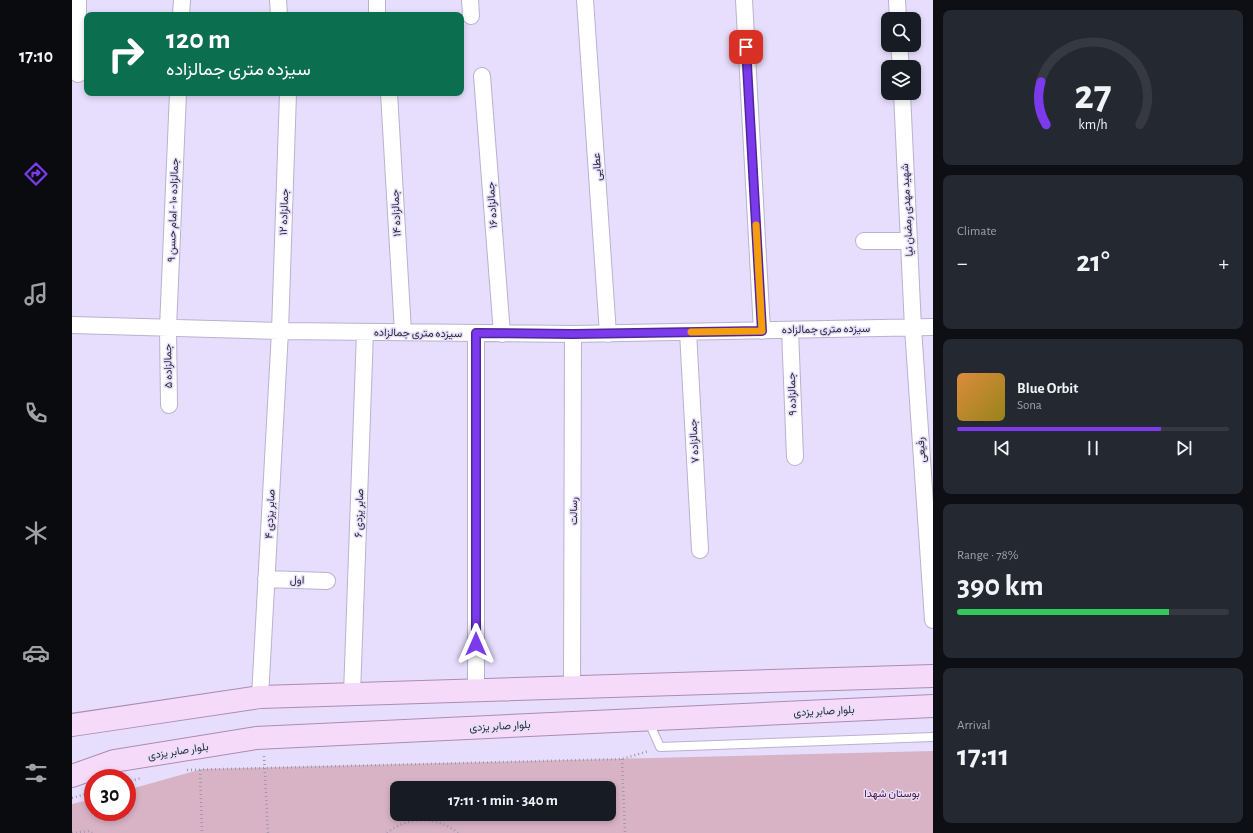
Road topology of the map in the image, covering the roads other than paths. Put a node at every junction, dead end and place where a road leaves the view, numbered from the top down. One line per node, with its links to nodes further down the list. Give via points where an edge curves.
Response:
1 (78, 0): 14 (street)
2 (182, 0): 9 (street)
3 (278, 0): 10 (street)
4 (377, 0): 11 (street)
5 (470, 0): 13 (street)
6 (585, 0): 35 (street, عطایی)
7 (744, 0): 28 (street)
8 (897, 0): 12 (street)
9 (181, 12)
10 (279, 12)
11 (377, 12)
12 (898, 12)
13 (471, 16)
14 (78, 74)
15 (482, 76): 33 (street, جمالزاده ۱۶)
16 (178, 96): 24 (street, جمالزاده ۱۰ - امام حسن ۹)
17 (288, 96): 27 (street, جمالزاده ۱۲)
18 (389, 96): 30 (street, جمالزاده ۱۴)
19 (902, 100): 21 (street, شهید مهدی رمضان نیا)
20 (864, 241): 21 (street)
21 (909, 241): 25 (street, شهید مهدی رمضان نیا)
22 (72, 325): 24 (street, سیزده متری جمالزاده)
23 (933, 327): 25 (street, سیزده متری جمالزاده)
24 (168, 328): 27 (street, سیزده متری جمالزاده); 36 (street, جمالزاده ۵)
25 (912, 328): 26 (street, سیزده متری جمالزاده); 41 (street, رفیعی)
26 (790, 330): 28 (street, سیزده متری جمالزاده); 37 (street, جمالزاده ۹)
27 (280, 331): 29 (street, سیزده متری جمالزاده); 39 (street, صابر یزدی ۴)
28 (762, 331): 31 (street, سیزده متری جمالزاده)
29 (365, 332): 30 (street, سیزده متری جمالزاده); 45 (street, صابر یزدی ۶)
30 (403, 332): 32 (street, سیزده متری جمالزاده)
31 (688, 332): 35 (street, سیزده متری جمالزاده); 38 (street, جمالزاده ۷)
32 (476, 333): 33 (street, سیزده متری جمالزاده); 44 (street)
33 (502, 334): 34 (street, سیزده متری جمالزاده)
34 (573, 334): 35 (street, سیزده متری جمالزاده); 43 (street, رسالت)
35 (608, 334)
36 (169, 405)
37 (795, 457)
38 (700, 550)
39 (266, 580): 40 (street, اول); 46 (street, صابر یزدی ۴)
40 (327, 581)
41 (933, 620)
42 (933, 676): 43 (main road)
43 (572, 687): 44 (main road)
44 (476, 690): 45 (main road)
45 (352, 694): 46 (main road)
46 (260, 697): 49 (main road)
47 (933, 706): 48 (main road, بلوار صابر یزدی)
48 (648, 720): 50 (lane, via 660,747); 51 (main road, بلوار صابر یزدی, via 263,737 114,761)
49 (72, 725)
50 (933, 737)
51 (72, 776)

